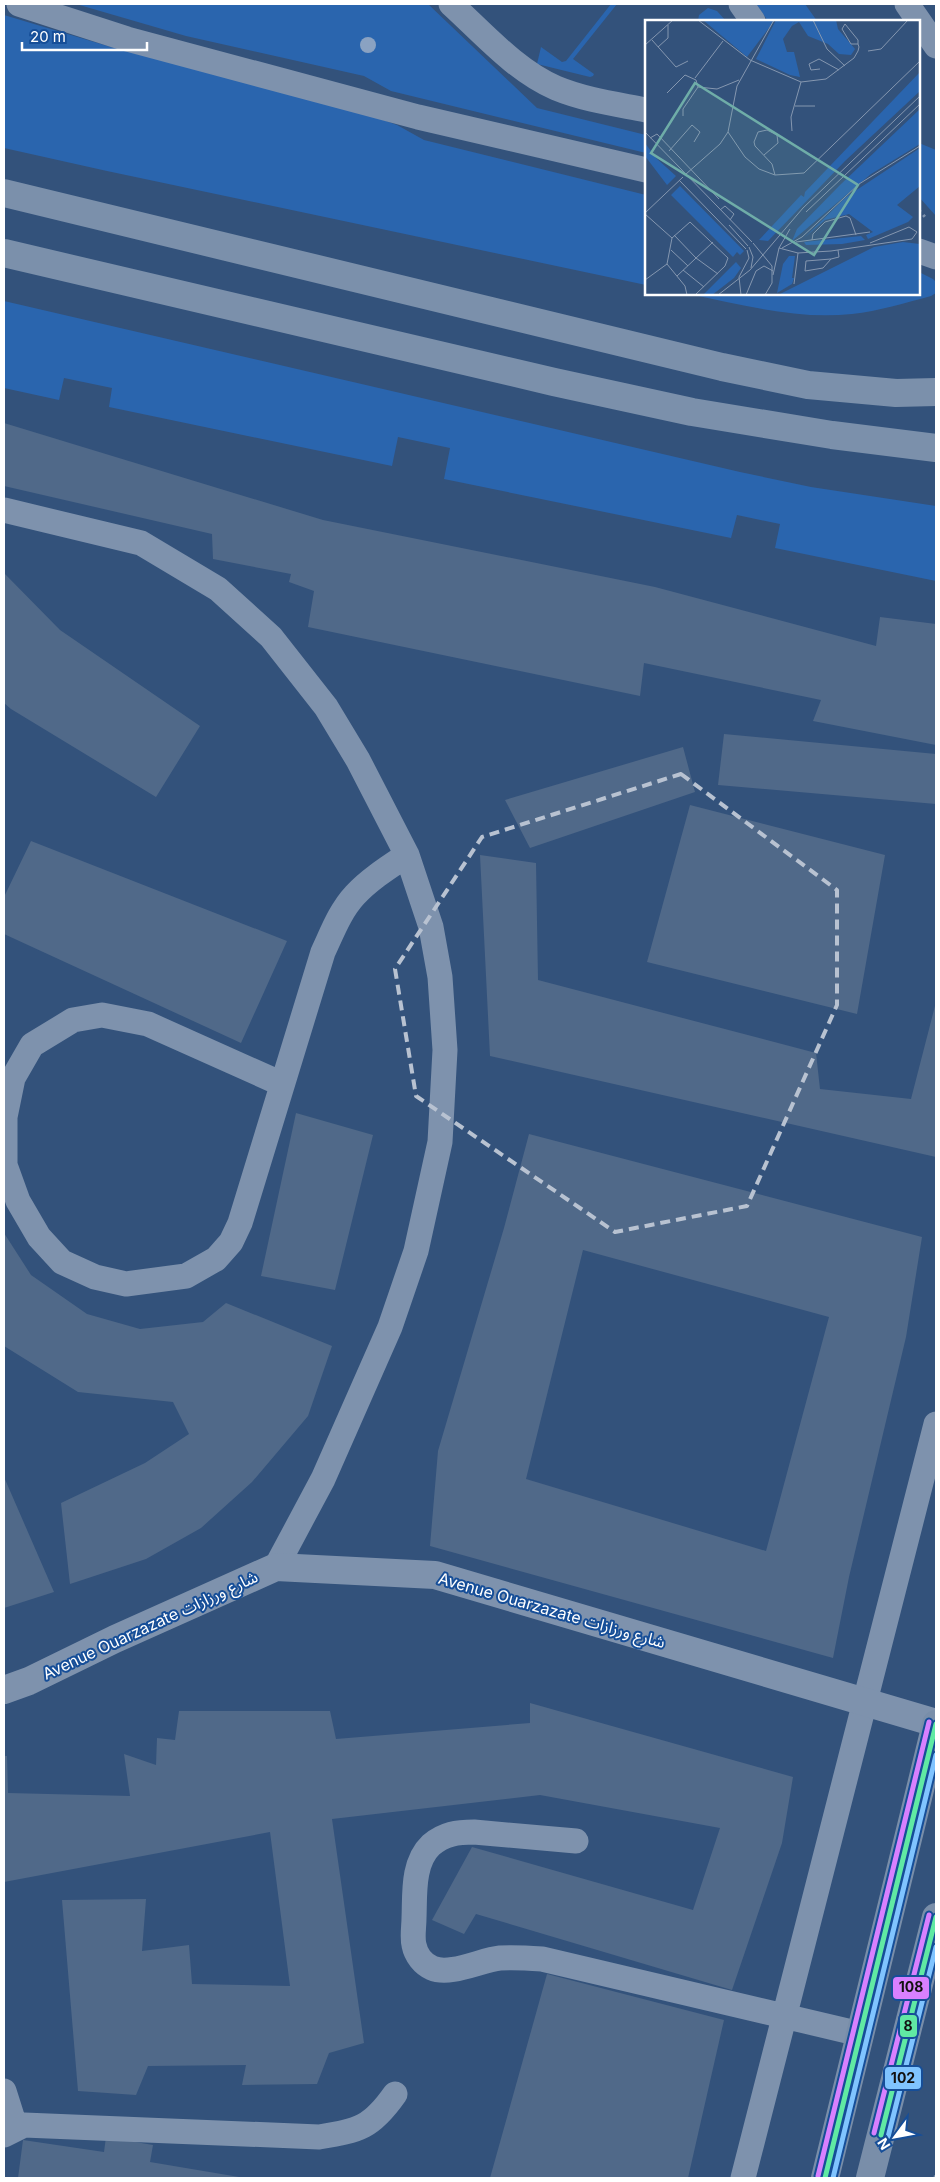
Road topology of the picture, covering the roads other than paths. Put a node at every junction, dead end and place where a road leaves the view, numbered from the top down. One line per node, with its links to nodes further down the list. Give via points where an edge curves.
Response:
1 (19, 4): 10 (lane, via 127,39 418,117)
2 (451, 4): 9 (lane, via 528,73 579,96)
3 (741, 4): 5 (lane)
4 (907, 4): 6 (lane)
5 (753, 20)
6 (918, 20)
7 (920, 23): 8 (lane)
8 (936, 46)
9 (645, 110)
10 (645, 170)
11 (4, 193): 13 (main road, via 722,367 808,385)
12 (4, 254): 14 (main road, via 692,412)
13 (936, 392)
14 (936, 448)
15 (4, 510): 16 (lane, via 141,543 218,590 271,638 326,707)
16 (408, 855): 17 (lane, via 371,880 340,916 323,952); 19 (lane, via 431,927 440,977 445,1050 440,1142 416,1251 390,1327 323,1479)
17 (282, 1084): 17 (lane, via 231,1242 216,1259 186,1276 126,1284 95,1276 62,1262 39,1237 18,1201 5,1165 5,1116 13,1078 32,1045 73,1020 102,1015 148,1024)
18 (936, 1424): 21 (lane)
19 (276, 1567): 20 (street, Avenue Ouarzazate شارع ورزازات); 21 (street, Avenue Ouarzazate شارع ورزازات, via 435,1575)
20 (4, 1690)
21 (865, 1703): 22 (street, Avenue Ouarzazate شارع ورزازات); 25 (lane)
22 (936, 1723): 26 (main road)
23 (576, 1841): 25 (lane, via 474,1832 457,1832 442,1837 421,1860 416,1881 414,1944 417,1955 433,1969 444,1970 498,1958 542,1959)
24 (936, 1916): 32 (main road)
25 (786, 2018): 26 (lane); 30 (lane)
26 (860, 2034): 31 (main road)
27 (4, 2091): 29 (lane)
28 (395, 2094): 29 (lane, via 380,2114 366,2125 320,2138 24,2125)
29 (10, 2132)
30 (743, 2178)
31 (825, 2178)
32 (870, 2178)

